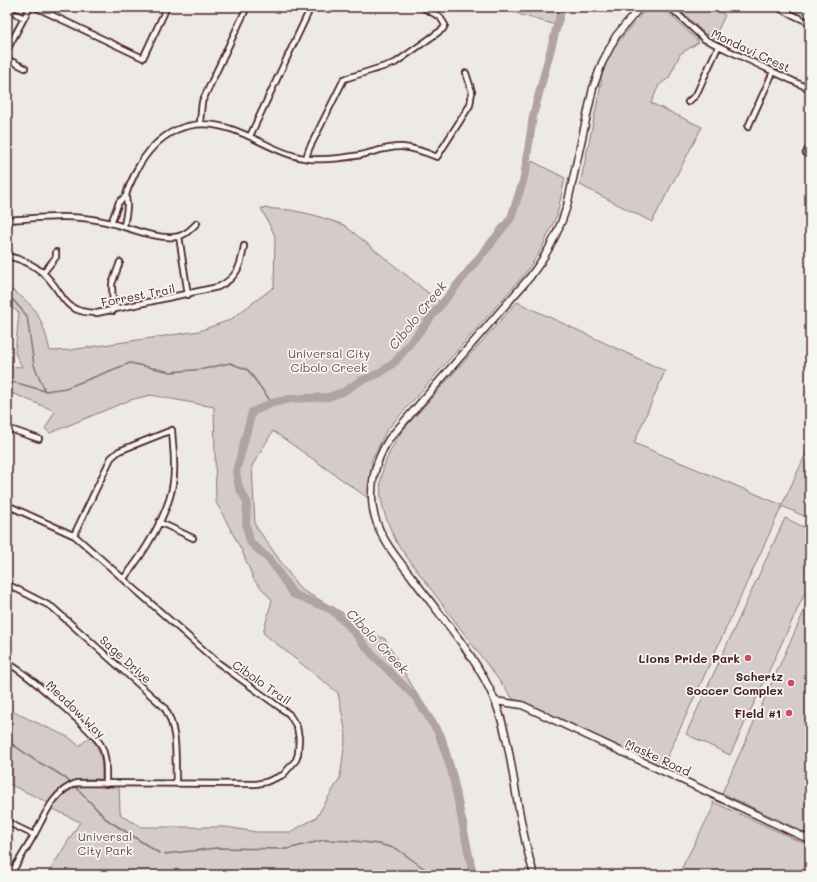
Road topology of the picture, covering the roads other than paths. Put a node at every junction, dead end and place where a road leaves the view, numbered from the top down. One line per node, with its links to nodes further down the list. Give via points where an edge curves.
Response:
1 (30, 7): 11 (street)
2 (35, 7): 3 (street, via 143,58)
3 (167, 7)
4 (247, 7): 21 (street, via 202,102)
5 (311, 7): 23 (street)
6 (422, 7): 26 (street, via 440,17 447,25 395,63 344,79)
7 (640, 7): 50 (main road, via 616,36 602,63 593,88 567,206 549,251 485,330 395,431 379,457 375,472 372,488 373,507 382,535 474,661)
8 (670, 7): 13 (street, Mondavi Crest, via 704,39)
9 (776, 7): 12 (street)
10 (16, 14): 11 (street)
11 (24, 18): 14 (street)
12 (810, 23)
13 (718, 46): 17 (street, Mondavi Crest); 20 (street, via 696,95)
14 (7, 50)
15 (7, 59): 16 (street)
16 (25, 68)
17 (774, 72): 19 (street, Mondavi Crest); 22 (street)
18 (466, 73): 26 (street, via 472,92 470,105 437,157 419,149 401,147 335,159)
19 (810, 89)
20 (688, 102)
21 (200, 122): 23 (street); 27 (street, via 174,131 154,146 143,159)
22 (748, 127)
23 (250, 136): 26 (street, via 294,157)
24 (810, 145): 25 (street)
25 (806, 153)
26 (306, 158)
27 (126, 196): 29 (street, via 119,202); 31 (street)
28 (7, 220): 29 (street, via 65,216)
29 (110, 223): 31 (street)
30 (197, 223): 32 (street)
31 (124, 226): 32 (street, via 162,236)
32 (179, 236): 38 (street)
33 (244, 246): 38 (street, Forrest Trail, via 234,277 218,287)
34 (56, 252): 37 (street, via 56,257)
35 (7, 256): 37 (street, Forrest Trail, via 22,259)
36 (120, 262): 39 (street, via 112,284)
37 (43, 273): 39 (street, Forrest Trail, via 72,308 89,313)
38 (188, 295): 39 (street, Forrest Trail)
39 (113, 311)
40 (7, 428): 41 (street)
41 (39, 439)
42 (9, 506): 43 (street); 45 (street, Cibolo Trail)
43 (7, 516)
44 (159, 522): 45 (street, via 173,484 172,430 119,451 111,458); 46 (street); 47 (street, via 141,556)
45 (74, 535): 47 (street, Cibolo Trail)
46 (193, 538)
47 (124, 578): 52 (street, Cibolo Trail, via 217,662 286,710 297,727 299,748 296,760 291,768 276,778 256,784)
48 (7, 584): 52 (street, Sage Drive, via 52,607 164,707 175,733)
49 (7, 663): 51 (street, Meadow Way, via 23,673 95,737 105,755)
50 (495, 701): 55 (main road, Maske Road, via 522,705); 57 (main road, via 508,745 520,817)
51 (106, 784): 52 (street, Cibolo Trail); 54 (street, Cibolo Trail, via 76,783 65,789 50,805)
52 (176, 784)
53 (7, 822): 54 (street)
54 (34, 835): 56 (street, Cibolo Trail)
55 (810, 840)
56 (10, 875)
57 (534, 875)

